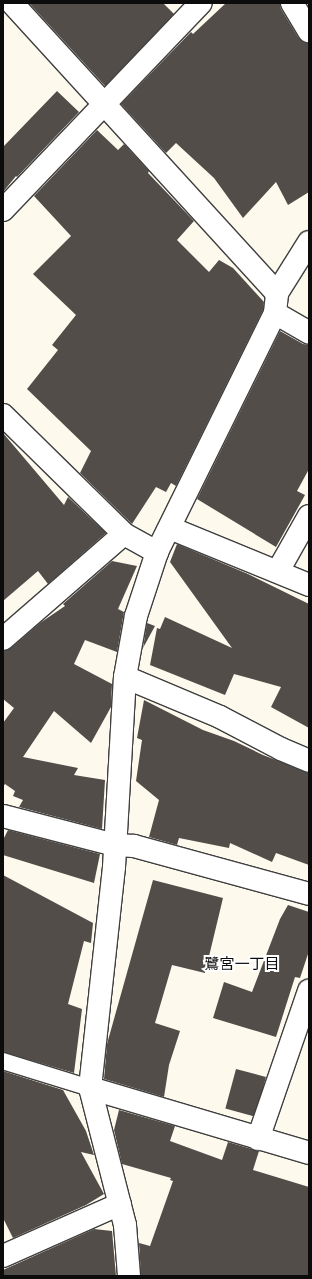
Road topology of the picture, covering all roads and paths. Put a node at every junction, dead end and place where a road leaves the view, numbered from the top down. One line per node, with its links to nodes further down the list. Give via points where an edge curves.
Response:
1 (12, 3): 5 (street)
2 (201, 3): 5 (street)
3 (292, 3): 4 (street)
4 (309, 31)
5 (104, 104): 6 (street); 8 (street)
6 (3, 210)
7 (309, 242): 8 (street)
8 (276, 303): 9 (street); 12 (street)
9 (309, 333)
10 (3, 415): 13 (street)
11 (309, 516): 15 (street)
12 (170, 528): 14 (street); 15 (street)
13 (124, 534): 14 (street); 17 (street)
14 (157, 552): 18 (street, via 136,616)
15 (278, 570): 16 (street)
16 (309, 585)
17 (3, 639)
18 (124, 677): 19 (street, via 220,717); 21 (street)
19 (309, 761)
20 (3, 816): 21 (street)
21 (115, 845): 22 (street, via 134,846); 25 (street)
22 (309, 894)
23 (309, 991): 26 (street)
24 (3, 1061): 25 (lane)
25 (90, 1088): 26 (street); 28 (street)
26 (258, 1139): 27 (street)
27 (309, 1153)
28 (120, 1204): 29 (street); 30 (street, via 125,1226)
29 (3, 1256)
30 (129, 1276)

